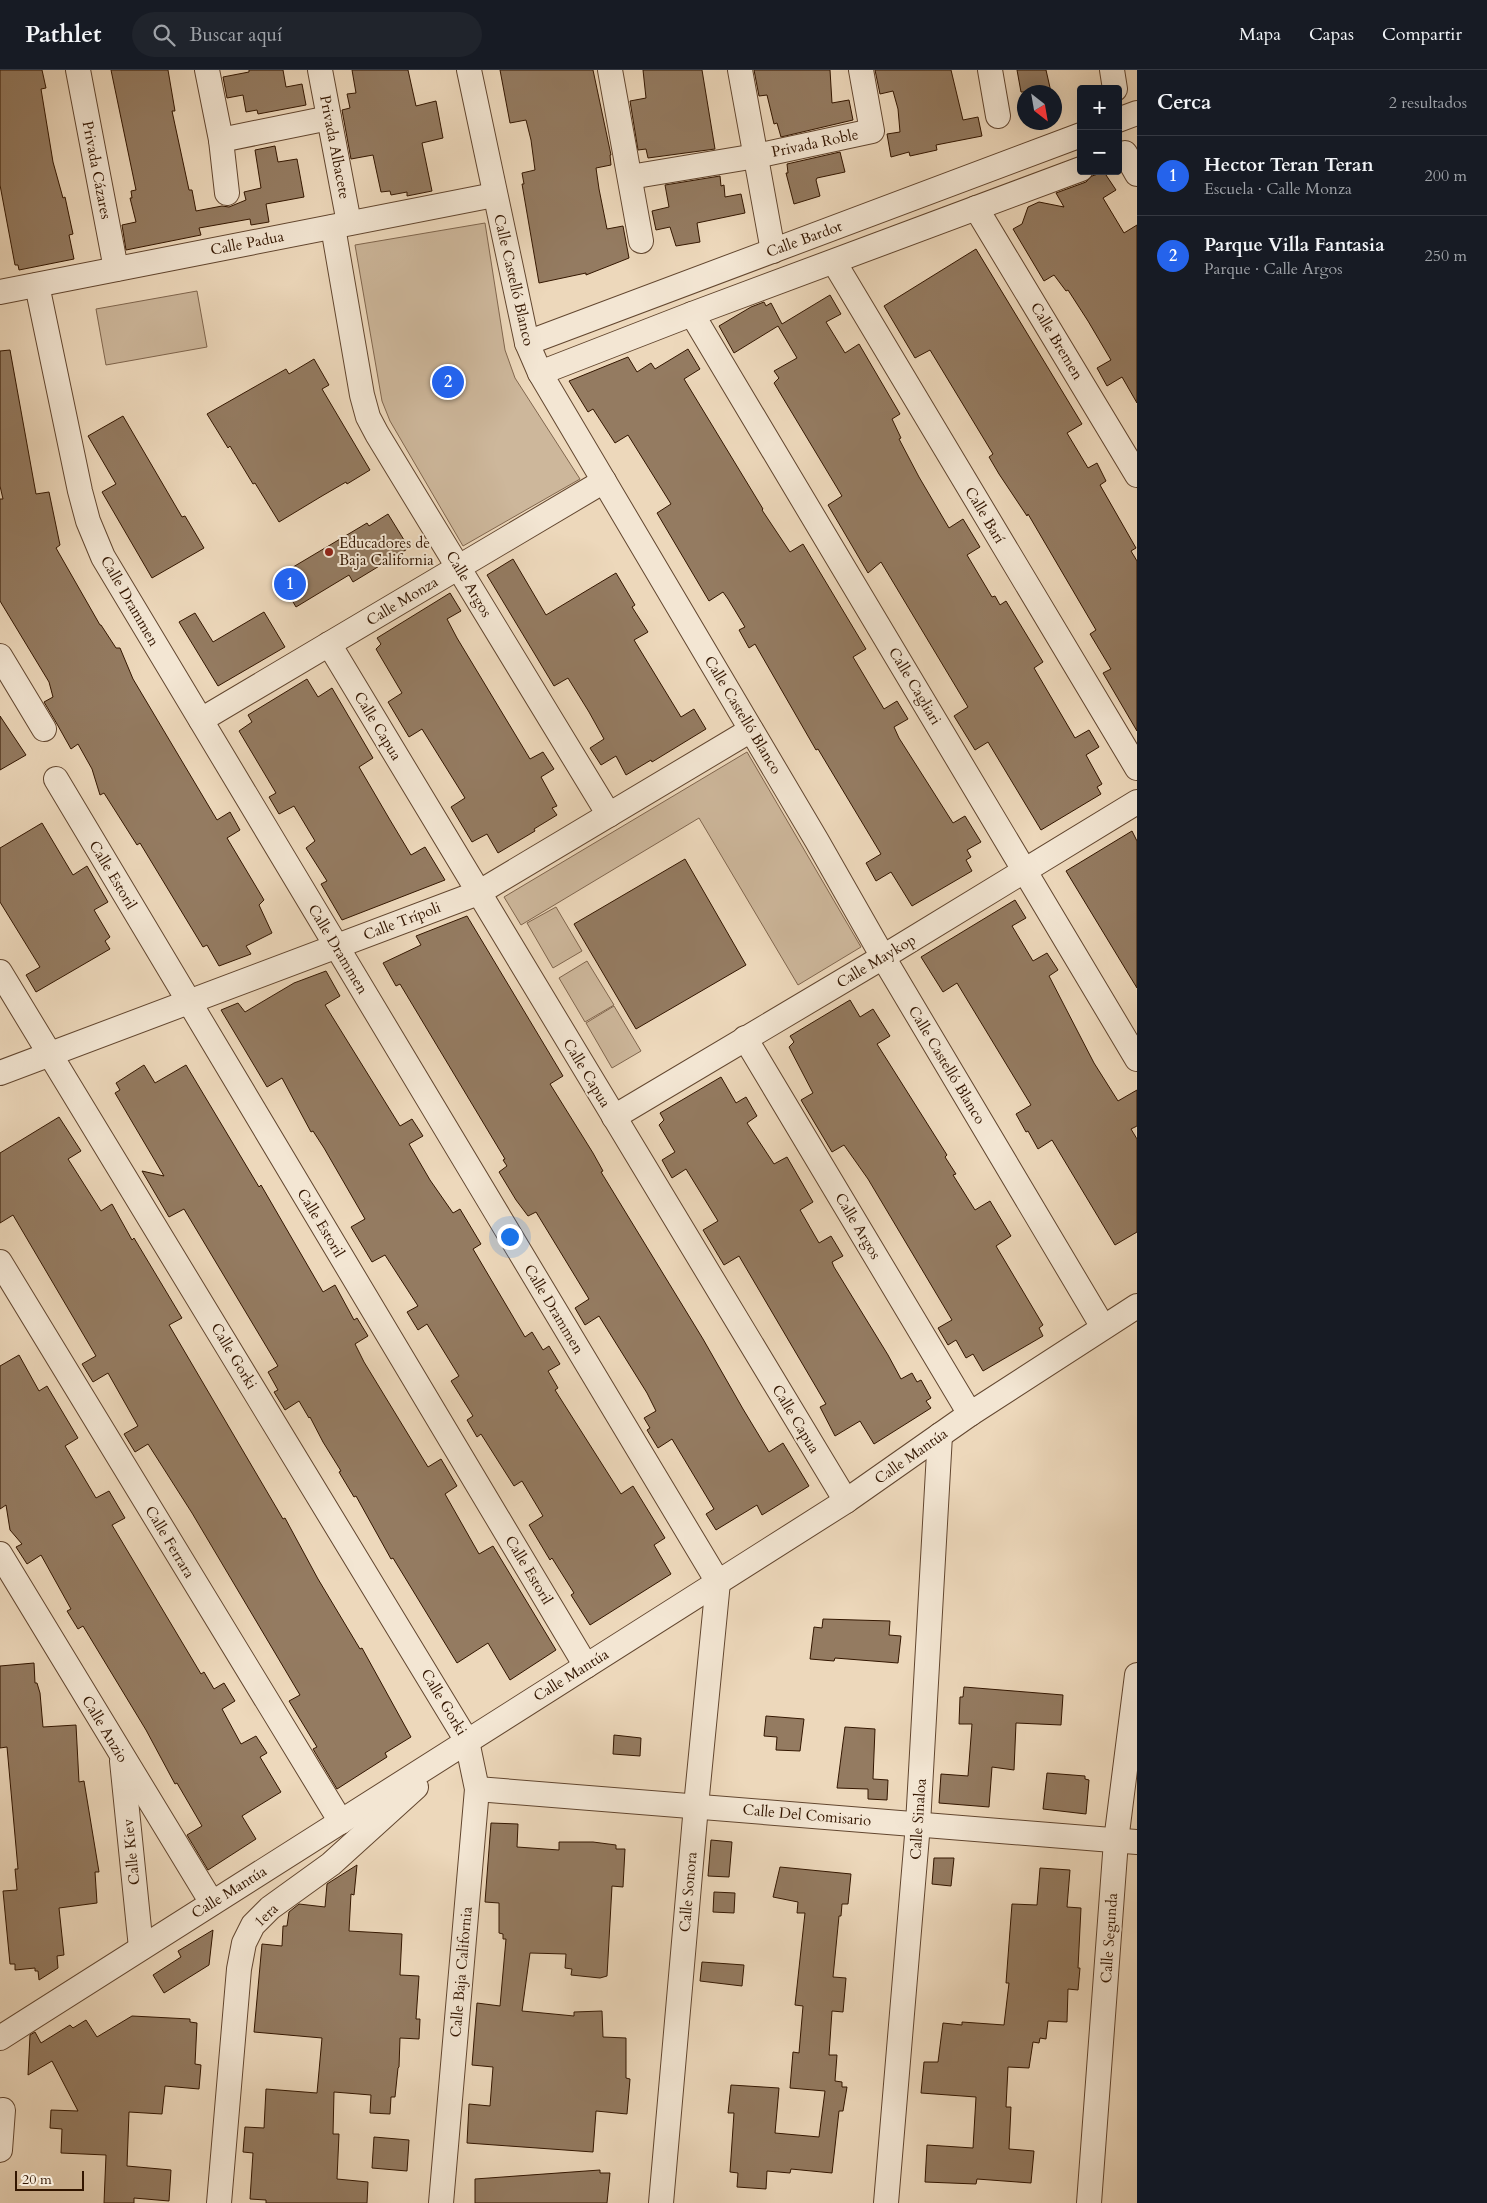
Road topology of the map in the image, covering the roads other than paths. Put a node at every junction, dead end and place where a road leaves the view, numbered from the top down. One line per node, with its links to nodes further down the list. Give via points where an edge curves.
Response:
1 (78, 70): 29 (street, Privada Cázares)
2 (207, 70): 14 (street)
3 (320, 70): 12 (street, Privada Albacete)
4 (469, 70): 21 (street, Calle Castelló Blanco)
5 (610, 70): 19 (street)
6 (740, 70): 16 (street, Privada Roble)
7 (861, 70): 16 (street, Privada Roble, via 872,131)
8 (990, 70): 11 (street)
9 (1112, 70): 10 (street)
10 (1114, 85)
11 (998, 116)
12 (329, 118): 14 (street); 24 (street, Privada Albacete)
13 (1077, 137): 22 (street, Calle Bardot)
14 (221, 140): 20 (street)
15 (1127, 153): 18 (street)
16 (756, 156): 19 (street, Privada Roble); 27 (street, Privada Roble)
17 (1077, 171): 23 (street)
18 (1137, 174)
19 (630, 177): 26 (street)
20 (227, 193)
21 (494, 195): 24 (street, Calle Padua); 33 (street, Calle Castelló Blanco)
22 (895, 206): 25 (street); 27 (street, Calle Bardot)
23 (976, 208): 25 (street); 35 (street, Calle Bremen)
24 (341, 225): 29 (street, Calle Padua); 37 (street, Calle Argos, via 362,395 368,417)
25 (903, 236): 28 (street)
26 (641, 241)
27 (773, 251): 33 (street, Calle Bardot)
28 (834, 262): 32 (street); 43 (street, Calle Barí)
29 (116, 269): 30 (street, Calle Padua)
30 (37, 284): 31 (street, Calle Padua); 40 (street, Calle Drammen, via 88,521 103,557)
31 (0, 292)
32 (692, 314): 34 (street); 47 (street, Calle Cagliari)
33 (527, 344): 34 (street, Calle Castelló Blanco)
34 (540, 373): 36 (street, Calle Castelló Blanco)
35 (1137, 475)
36 (604, 481): 37 (street, Calle Monza); 42 (street, Calle Castelló Blanco)
37 (459, 567): 38 (street, Calle Monza); 46 (street, Calle Argos)
38 (329, 644): 40 (street, Calle Monza); 48 (street, Calle Capua)
39 (1, 658): 41 (street)
40 (200, 720): 49 (street, Calle Drammen)
41 (44, 730)
42 (751, 730): 46 (street, Calle Trípoli); 50 (street, Calle Castelló Blanco)
43 (1137, 768)
44 (56, 779): 52 (street, Calle Estoril)
45 (1137, 802): 47 (street, Calle Maykop)
46 (609, 815): 48 (street, Calle Trípoli)
47 (1025, 870): 50 (street, Calle Maykop); 55 (street, Calle Cagliari)
48 (478, 892): 49 (street, Calle Trípoli); 57 (street, Calle Capua)
49 (336, 946): 52 (street, Calle Trípoli); 65 (street, Calle Drammen)
50 (882, 957): 53 (street, Calle Maykop); 60 (street, Calle Castelló Blanco)
51 (0, 972): 54 (street, Calle Gorki)
52 (188, 1002): 54 (street, Calle Trípoli); 66 (street, Calle Estoril)
53 (745, 1038): 57 (street, Calle Maykop); 61 (street, Calle Argos)
54 (50, 1054): 56 (street, Calle Trípoli); 68 (street, Calle Gorki)
55 (1137, 1059)
56 (0, 1073)
57 (614, 1117): 63 (street, Calle Capua)
58 (0, 1262): 72 (street, Calle Ferrara)
59 (1137, 1306): 60 (street, Calle Mantúa)
60 (1103, 1327): 61 (street, Calle Mantúa)
61 (970, 1414): 62 (street, Calle Mantúa)
62 (940, 1435): 63 (street, Calle Mantúa); 73 (street, Calle Sinaloa)
63 (846, 1501): 65 (street, Calle Mantúa)
64 (0, 1554): 69 (street, Calle Anzio)
65 (718, 1582): 66 (street, Calle Mantúa); 71 (street, Calle Sonora)
66 (586, 1666): 68 (street, Calle Mantúa)
67 (1137, 1675): 74 (street, Calle Segunda)
68 (467, 1741): 70 (street, Calle Baja California); 72 (street, Calle Mantúa); 80 (street, 1era, via 331,1864 270,1908 253,1925 244,1943 239,1969)
69 (121, 1755): 75 (street, Calle Anzio); 76 (street, Calle Kiev)
70 (477, 1789): 71 (street, Calle Del Comisario); 81 (street, Calle Baja California)
71 (696, 1806): 73 (street, Calle Del Comisario); 82 (street, Calle Sonora)
72 (341, 1822): 75 (street, Calle Mantúa)
73 (918, 1824): 74 (street, Calle Del Comisario); 83 (street, Calle Sinaloa)
74 (1126, 1842): 84 (street, Calle Segunda)
75 (212, 1903): 76 (street, Calle Mantúa)
76 (141, 1948): 77 (street, Calle Mantúa)
77 (0, 2037)
78 (3, 2110): 79 (street)
79 (0, 2150)
80 (219, 2203)
81 (441, 2203)
82 (661, 2203)
83 (886, 2203)
84 (1089, 2203)

